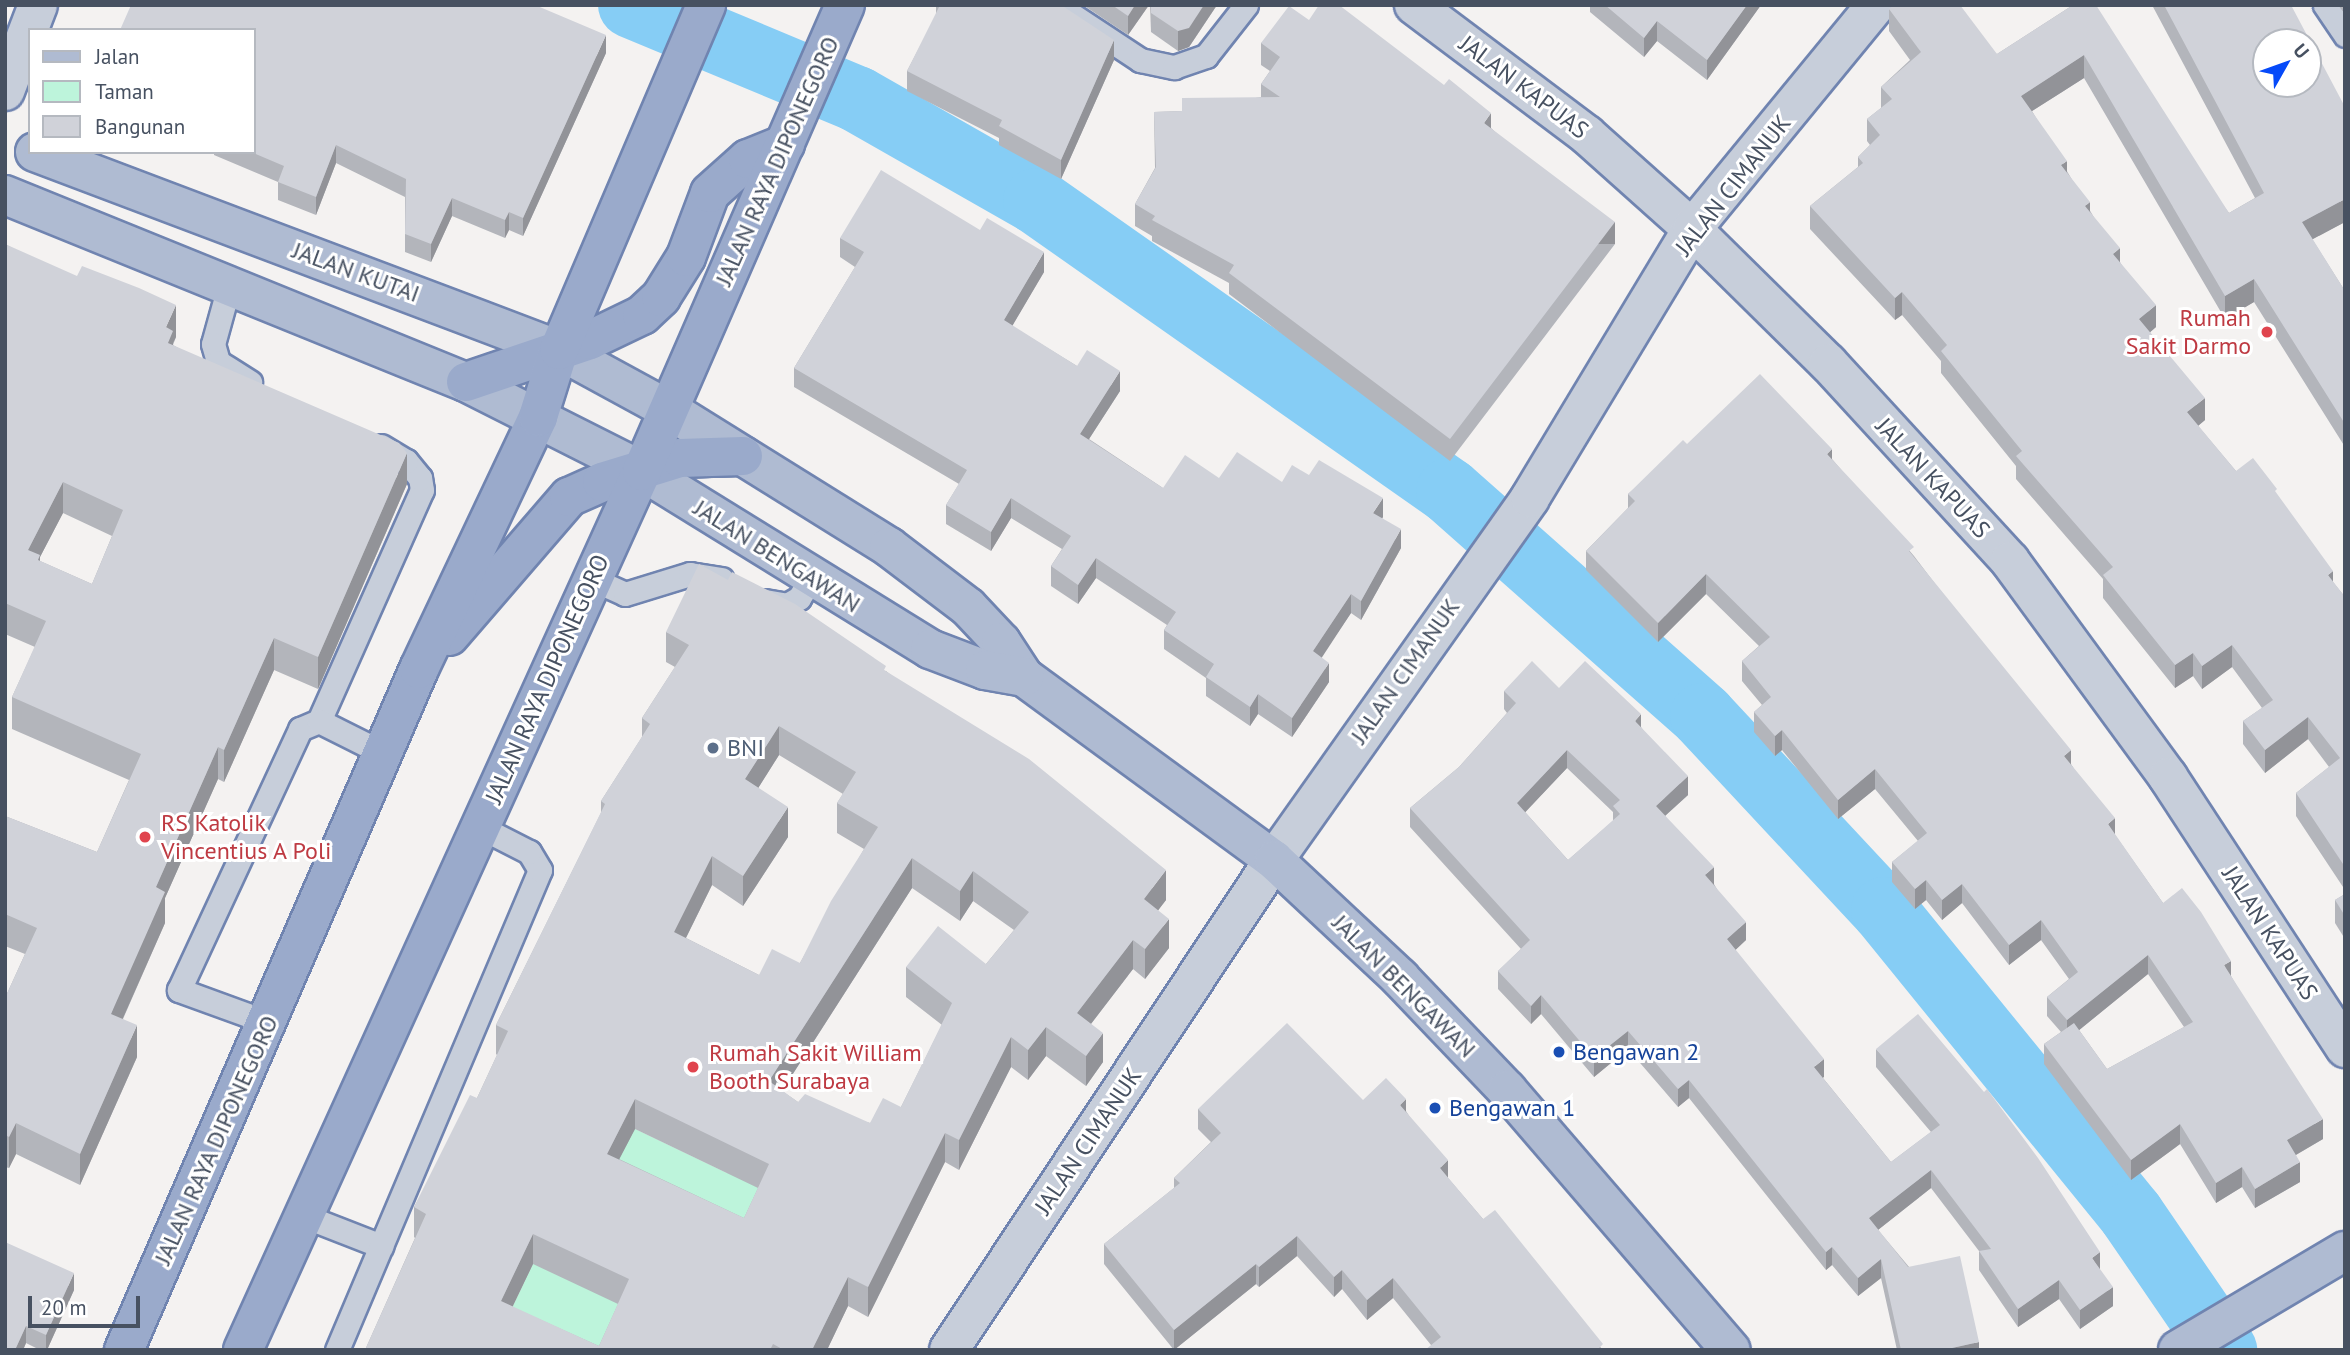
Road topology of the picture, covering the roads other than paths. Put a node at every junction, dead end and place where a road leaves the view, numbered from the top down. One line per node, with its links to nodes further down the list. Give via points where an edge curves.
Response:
1 (38, 5): 9 (street)
2 (706, 5): 20 (highway, JALAN RAYA DIPONEGORO)
3 (845, 5): 13 (highway, JALAN RAYA DIPONEGORO)
4 (1056, 5): 5 (lane, via 1140,60 1159,67 1174,67 1206,55)
5 (1247, 5)
6 (1414, 5): 18 (street, JALAN KAPUAS, via 1587,135)
7 (1876, 5): 18 (street, JALAN CIMANUK)
8 (2325, 5): 11 (lane)
9 (29, 28)
10 (28, 31): 12 (street)
11 (2345, 34)
12 (5, 92)
13 (787, 137): 20 (highway, via 748,159 710,193 686,257 661,297 642,315); 23 (highway, JALAN RAYA DIPONEGORO)
14 (5, 140): 15 (main road)
15 (28, 149)
16 (40, 154): 20 (main road, JALAN KUTAI)
17 (5, 195): 19 (main road)
18 (1692, 229): 35 (street, JALAN CIMANUK, via 1530,498); 37 (street, JALAN KAPUAS, via 1828,363 2010,561 2168,777)
19 (229, 286): 21 (main road); 22 (lane, via 213,344 218,362)
20 (559, 350): 21 (highway); 23 (main road, JALAN KUTAI); 24 (highway, JALAN RAYA DIPONEGORO)
21 (466, 382): 24 (main road)
22 (267, 390)
23 (668, 410): 26 (main road, JALAN BENGAWAN); 27 (highway, JALAN RAYA DIPONEGORO)
24 (538, 417): 27 (main road, JALAN BENGAWAN); 30 (highway, JALAN RAYA DIPONEGORO)
25 (359, 434): 32 (lane, via 405,461 420,478 422,490)
26 (743, 456): 27 (highway, via 680,458); 31 (main road, JALAN BENGAWAN, via 888,547 968,607 1001,642)
27 (642, 471): 28 (highway, JALAN RAYA DIPONEGORO); 29 (main road, JALAN BENGAWAN); 30 (highway, via 569,497)
28 (592, 579): 29 (lane, via 625,594 690,574 710,575 774,607 799,598); 34 (highway, JALAN RAYA DIPONEGORO)
29 (811, 579): 31 (main road, JALAN BENGAWAN, via 930,649 985,670)
30 (419, 669): 33 (highway, JALAN RAYA DIPONEGORO)
31 (1024, 677): 35 (main road, JALAN BENGAWAN)
32 (319, 721): 33 (lane); 36 (lane, via 300,729 179,990)
33 (383, 753): 36 (highway, JALAN RAYA DIPONEGORO)
34 (480, 827): 38 (highway, JALAN RAYA DIPONEGORO); 39 (lane, via 529,852 540,870)
35 (1274, 860): 44 (street, JALAN CIMANUK); 45 (main road, JALAN BENGAWAN, via 1400,978 1507,1090)
36 (267, 1022): 41 (highway, JALAN RAYA DIPONEGORO)
37 (2345, 1048)
38 (304, 1216): 39 (lane); 42 (highway, JALAN RAYA DIPONEGORO)
39 (382, 1245): 43 (lane)
40 (2345, 1251): 46 (main road)
41 (124, 1350)
42 (243, 1350)
43 (338, 1350)
44 (949, 1350)
45 (1731, 1350)
46 (2178, 1350)

